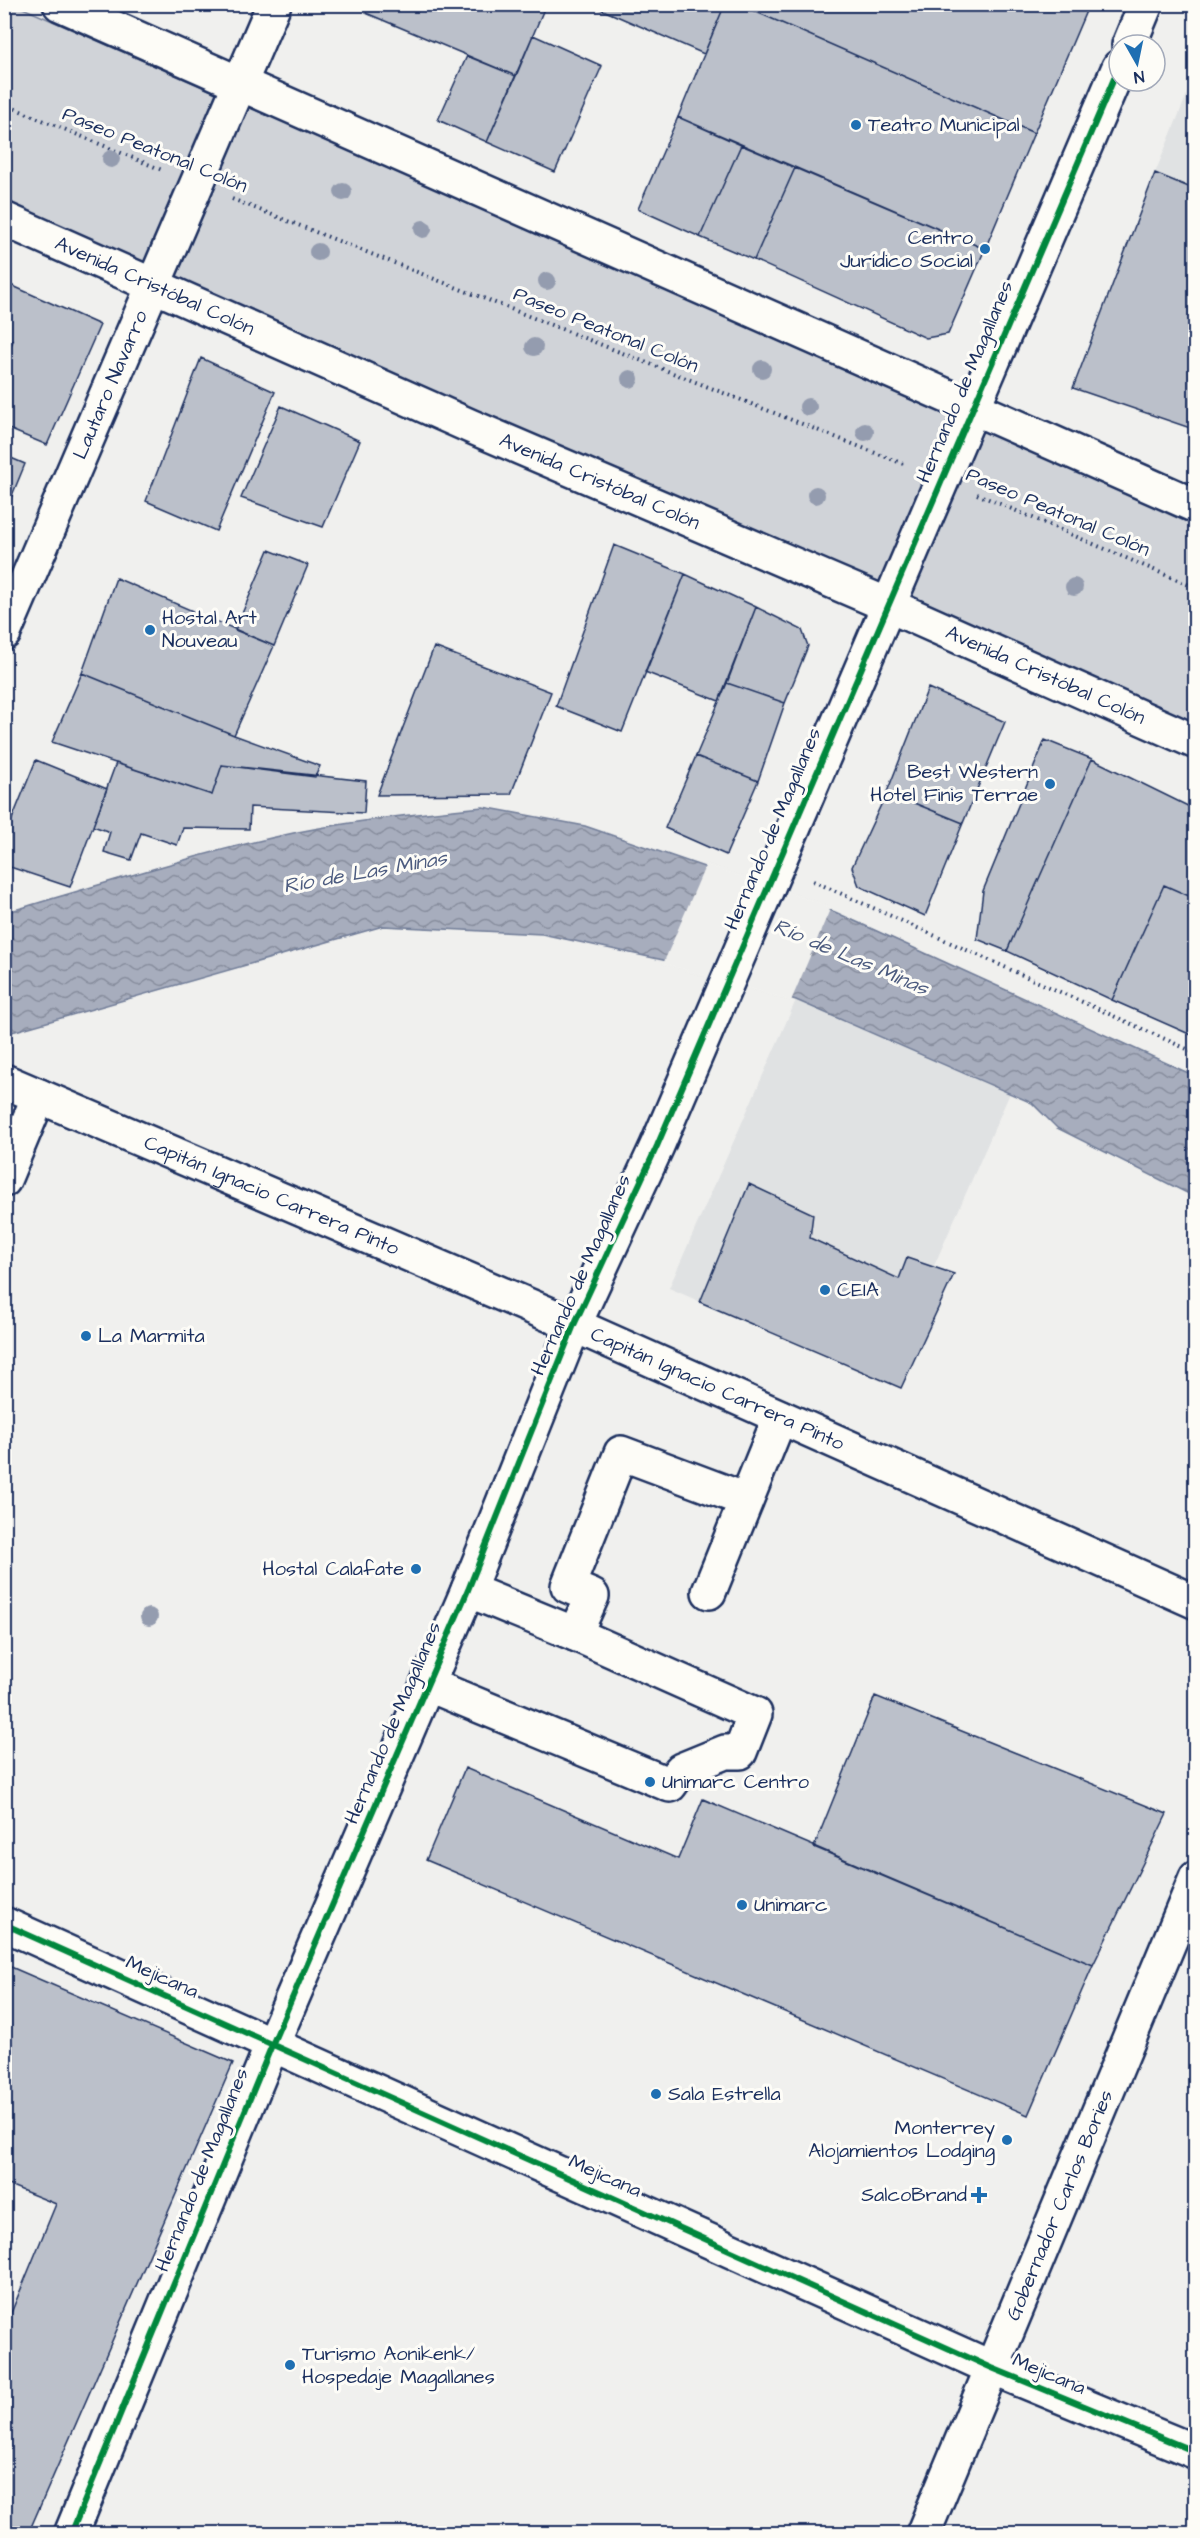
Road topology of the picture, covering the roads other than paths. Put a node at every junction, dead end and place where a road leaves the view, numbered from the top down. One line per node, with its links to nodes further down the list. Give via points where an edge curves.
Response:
1 (60, 4): 5 (main road)
2 (274, 4): 5 (main road, Lautaro Navarro)
3 (1146, 4): 4 (main road)
4 (1134, 33)
5 (240, 84): 8 (main road, Lautaro Navarro); 9 (main road)
6 (1108, 93): 9 (main road, Hernando de Magallanes)
7 (4, 219): 8 (main road, Avenida Cristóbal Colón)
8 (154, 285): 11 (main road, Avenida Cristóbal Colón); 12 (main road, Lautaro Navarro)
9 (972, 407): 10 (main road); 11 (main road, Hernando de Magallanes)
10 (1196, 506)
11 (888, 605): 13 (main road, Avenida Cristóbal Colón); 17 (main road, Hernando de Magallanes, via 657,1146)
12 (4, 633)
13 (1196, 742)
14 (4, 1081): 15 (main road, Capitán Ignacio Carrera Pinto)
15 (39, 1096): 16 (main road); 17 (main road, Capitán Ignacio Carrera Pinto)
16 (4, 1180)
17 (574, 1325): 18 (main road, Capitán Ignacio Carrera Pinto); 20 (main road, Hernando de Magallanes)
18 (780, 1417): 19 (main road); 22 (main road, Capitán Ignacio Carrera Pinto)
19 (746, 1500): 21 (main road); 23 (main road, via 621,1453 568,1586 592,1596)
20 (468, 1590): 23 (main road); 24 (main road, Hernando de Magallanes)
21 (709, 1592)
22 (1196, 1602)
23 (575, 1634): 24 (main road, via 755,1713 740,1752 725,1752 681,1770 670,1785)
24 (427, 1684): 27 (main road, Hernando de Magallanes)
25 (1196, 1878): 28 (main road, Gobernador Carlos Bories)
26 (4, 1924): 27 (main road, Mejicana)
27 (272, 2044): 28 (main road, Mejicana); 30 (main road, Hernando de Magallanes)
28 (992, 2368): 29 (main road, Mejicana); 31 (main road, Gobernador Carlos Bories)
29 (1196, 2452)
30 (70, 2534)
31 (923, 2534)

